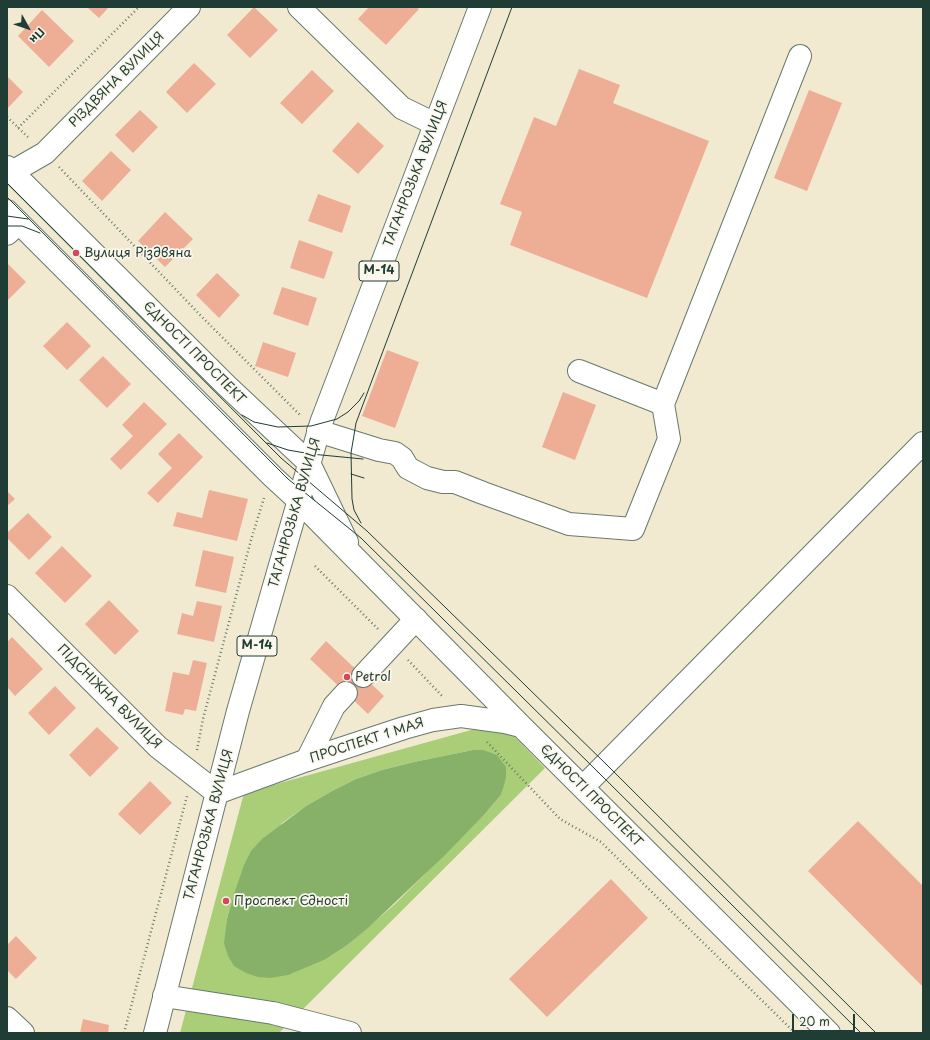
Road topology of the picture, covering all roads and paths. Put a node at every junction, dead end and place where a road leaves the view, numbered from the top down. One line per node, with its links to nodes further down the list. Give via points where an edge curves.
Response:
1 (139, 7): 6 (path, via 18,128)
2 (189, 7): 8 (main road, РІЗДВЯНА ВУЛИЦЯ)
3 (299, 7): 7 (main road, via 402,108)
4 (480, 7): 7 (main road, ТАГАНРОЗЬКА ВУЛИЦЯ / М-14)
5 (800, 56): 13 (main road)
6 (7, 117)
7 (435, 124): 15 (main road, ТАГАНРОЗЬКА ВУЛИЦЯ / М-14)
8 (45, 152): 9 (main road, РІЗДВЯНА ВУЛИЦЯ); 10 (main road, РІЗДВЯНА ВУЛИЦЯ); 14 (path, via 202,317)
9 (9, 171): 10 (main road, ЄДНОСТІ ПРОСПЕКТ)
10 (31, 191): 11 (main road, РІЗДВЯНА ВУЛИЦЯ); 17 (main road, ЄДНОСТІ ПРОСПЕКТ, via 227,386)
11 (11, 223): 19 (main road, ЄДНОСТІ ПРОСПЕКТ)
12 (579, 371): 13 (main road)
13 (664, 404): 15 (main road, via 669,439 633,529 569,524 455,482 427,478 408,468 402,458 395,454)
14 (300, 414)
15 (318, 431): 17 (main road, ТАГАНРОЗЬКА ВУЛИЦЯ / М-14)
16 (923, 443): 31 (main road)
17 (309, 463): 19 (main road, ТАГАНРОЗЬКА ВУЛИЦЯ / М-14); 20 (main road, ЄДНОСТІ ПРОСПЕКТ)
18 (264, 496): 30 (path, via 203,719)
19 (298, 500): 20 (main road, ЄДНОСТІ ПРОСПЕКТ); 32 (main road, ТАГАНРОЗЬКА ВУЛИЦЯ / М-14)
20 (354, 558): 23 (main road, ЄДНОСТІ ПРОСПЕКТ)
21 (314, 566): 24 (path)
22 (7, 596): 30 (main road, ПІДСНІЖНА ВУЛИЦЯ, via 158,747)
23 (416, 619): 24 (main road); 28 (main road, ЄДНОСТІ ПРОСПЕКТ)
24 (393, 644): 25 (main road); 27 (path)
25 (363, 676)
26 (346, 693): 29 (main road, via 334,706)
27 (461, 716): 28 (main road, ПРОСПЕКТ 1 МАЯ); 29 (main road, ПРОСПЕКТ 1 МАЯ, via 404,728); 39 (path, via 560,818 601,842)
28 (521, 726): 31 (main road, ЄДНОСТІ ПРОСПЕКТ)
29 (307, 760): 32 (main road, ПРОСПЕКТ 1 МАЯ)
30 (192, 775): 32 (main road, ПІДСНІЖНА ВУЛИЦЯ); 36 (path)
31 (583, 787): 40 (main road, ЄДНОСТІ ПРОСПЕКТ)
32 (217, 793): 33 (main road, ТАГАНРОЗЬКА ВУЛИЦЯ / М-14)
33 (164, 996): 37 (main road, ТАГАНРОЗЬКА ВУЛИЦЯ / М-14); 38 (main road, via 272,1013)
34 (7, 1018): 35 (main road)
35 (22, 1033)
36 (124, 1033)
37 (155, 1033)
38 (350, 1033)
39 (795, 1033)
40 (829, 1033)

